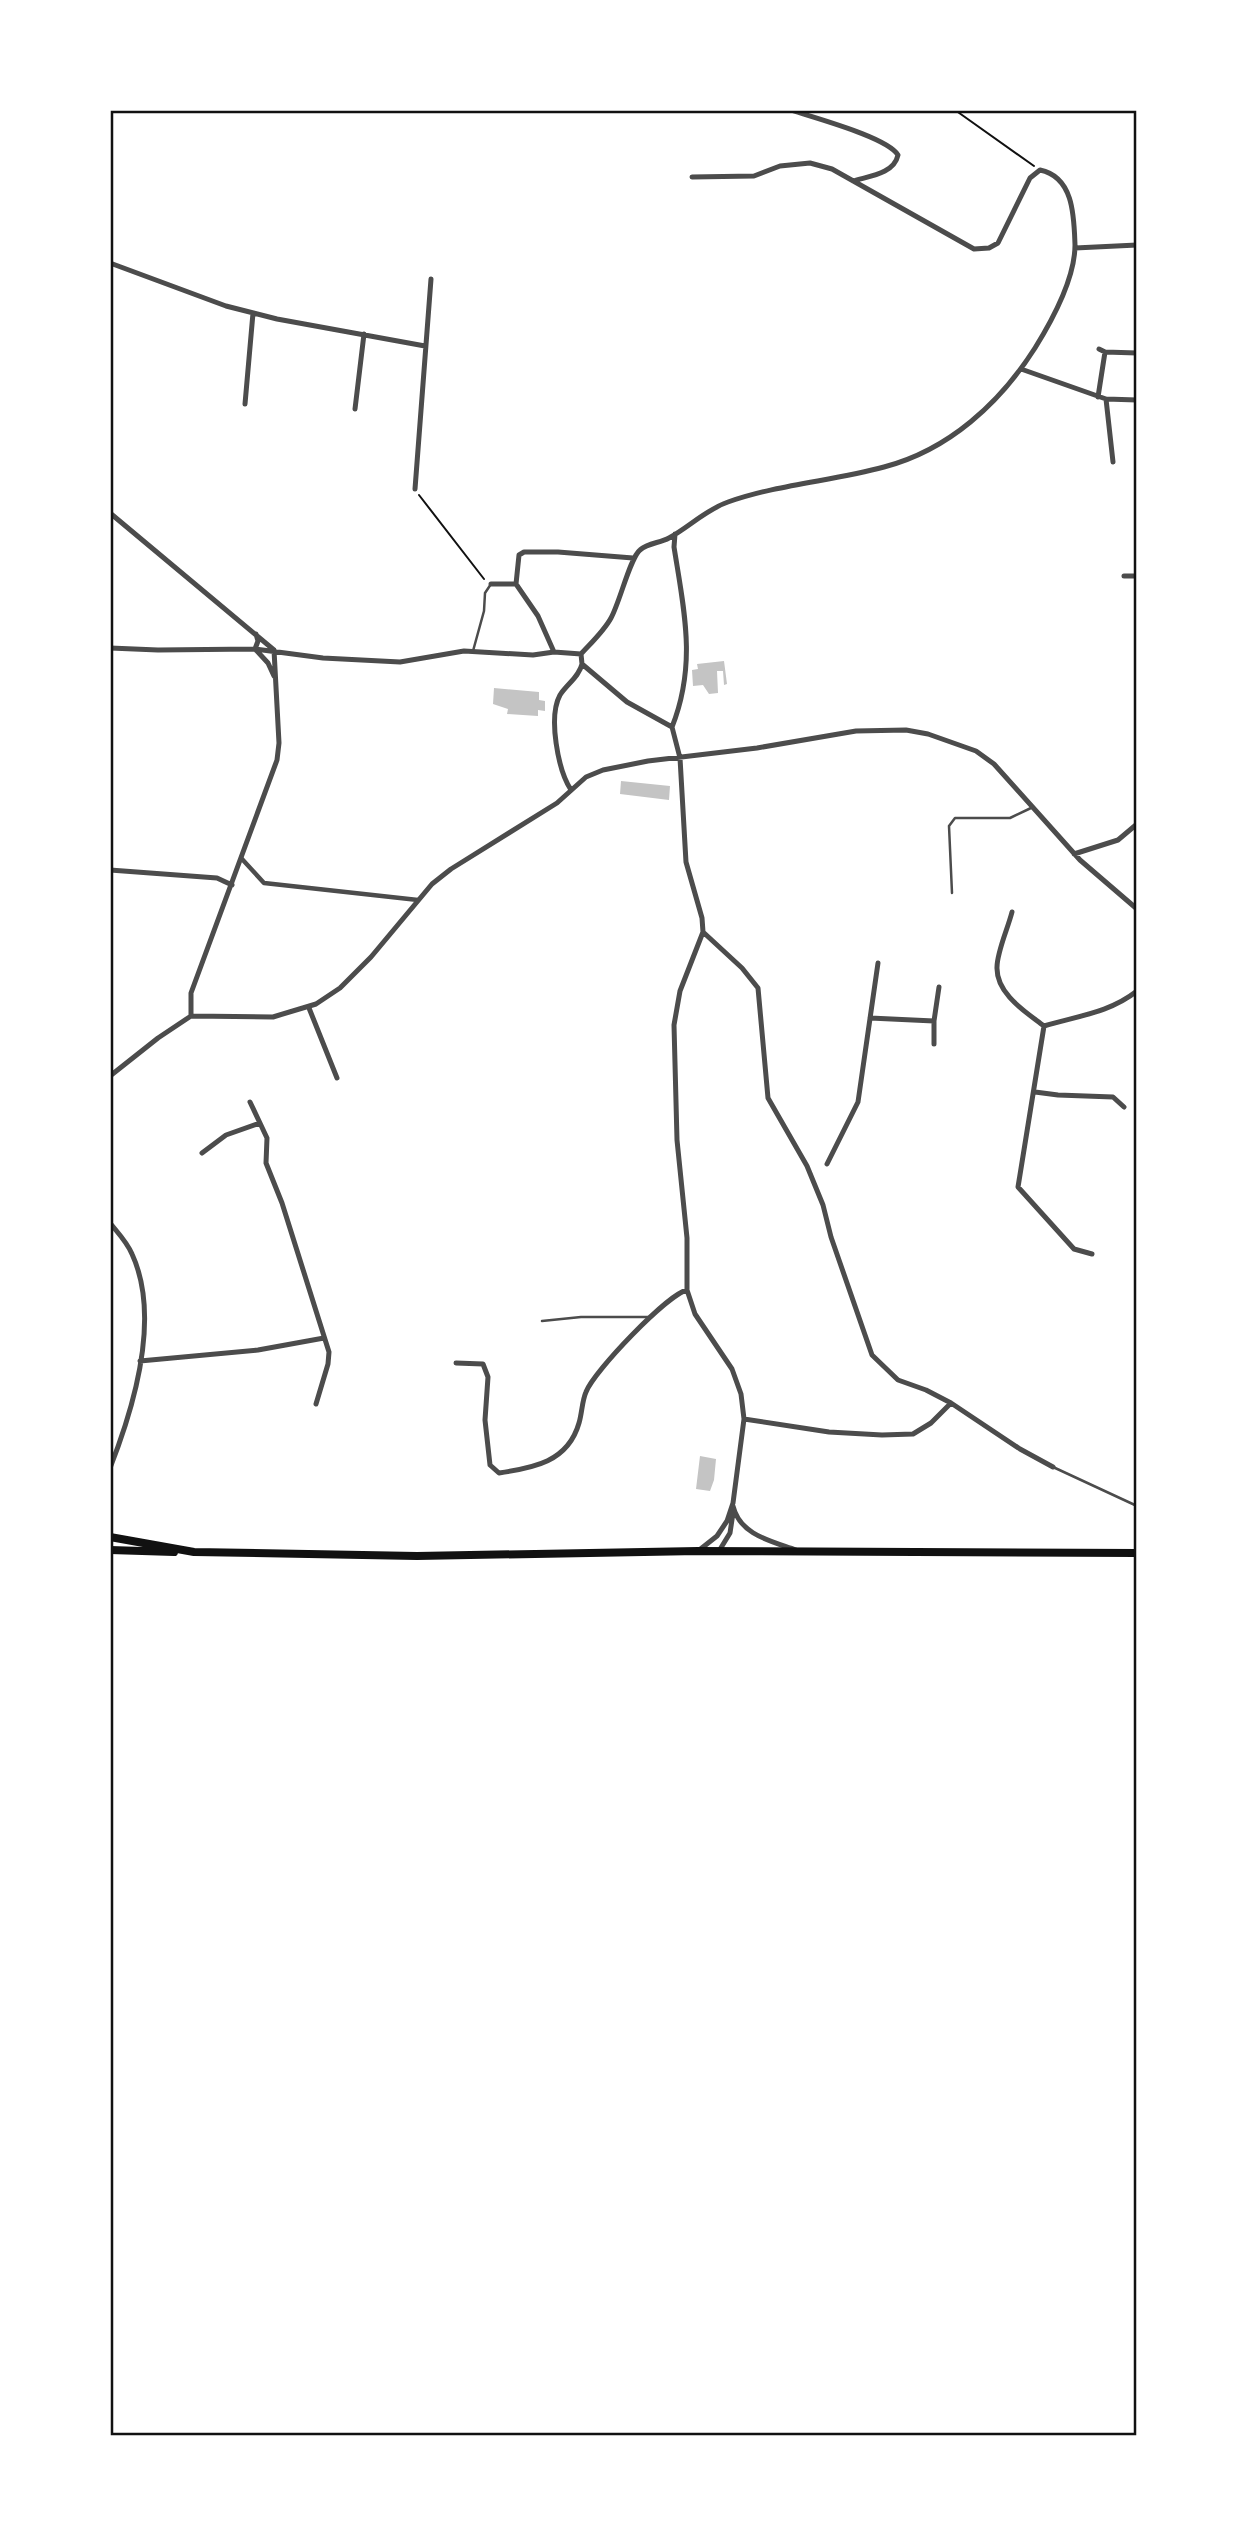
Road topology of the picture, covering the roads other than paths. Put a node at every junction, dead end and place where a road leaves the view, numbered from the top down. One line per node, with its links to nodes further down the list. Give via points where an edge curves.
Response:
1 (790, 110): 3 (street, via 894,148 897,162 887,171)
2 (692, 177): 3 (street, via 754,176 780,166 810,163)
3 (853, 181): 5 (street, via 974,249 998,243 1030,178 1040,170 1057,179 1070,194)
4 (1137, 245): 5 (street)
5 (1075, 248): 12 (street, via 1064,294)
6 (110, 263): 8 (street)
7 (431, 279): 10 (street)
8 (253, 313): 9 (street); 16 (street)
9 (364, 334): 10 (street); 17 (street)
10 (425, 346): 19 (street)
11 (1137, 353): 13 (street, via 1102,350)
12 (1021, 369): 13 (street); 21 (street, via 962,430 913,457 727,502)
13 (1098, 397): 14 (street)
14 (1107, 399): 15 (street); 18 (street)
15 (1137, 400)
16 (245, 404)
17 (355, 409)
18 (1113, 462)
19 (415, 489)
20 (110, 513): 27 (street)
21 (675, 534): 22 (street, via 640,549); 36 (street, via 688,633 687,666)
22 (633, 558): 26 (street, via 524,552 519,555); 33 (street, via 611,620)
23 (1124, 576): 24 (street)
24 (1137, 576)
25 (491, 584): 26 (street); 31 (lane)
26 (516, 584): 32 (street)
27 (256, 634): 29 (street); 30 (street)
28 (110, 648): 29 (street)
29 (255, 649): 30 (street); 35 (street)
30 (274, 650): 31 (street, via 400,662); 35 (street)
31 (473, 651): 32 (street)
32 (554, 652): 33 (street)
33 (581, 654): 34 (street)
34 (582, 664): 36 (street, via 627,702); 38 (street, via 557,704 556,743 561,772)
35 (275, 679): 44 (street, via 277,760)
36 (672, 727): 37 (street)
37 (680, 758): 38 (street, via 603,770); 39 (street, via 856,731 906,730 976,751 994,764); 51 (street, via 686,862)
38 (571, 790): 48 (street, via 558,803 451,869)
39 (1031, 808): 43 (street); 47 (lane, via 1010,818 955,818 949,826)
40 (1137, 824): 41 (street)
41 (1129, 833): 42 (street); 43 (street)
42 (1137, 839)
43 (1074, 854): 49 (street)
44 (242, 859): 46 (street); 48 (street, via 264,883)
45 (110, 870): 46 (street, via 217,878)
46 (232, 885): 56 (street, via 191,993)
47 (952, 893)
48 (418, 901): 55 (street, via 340,988)
49 (1137, 909)
50 (1012, 912): 59 (street, via 997,968 1012,1000)
51 (703, 932): 71 (street, via 680,991 674,1025); 77 (street, via 758,988 768,1098 807,1167 872,1355 898,1380)
52 (878, 963): 57 (street)
53 (939, 987): 58 (street)
54 (1137, 991): 59 (street, via 1100,1013)
55 (309, 1007): 56 (street, via 273,1017); 62 (street)
56 (191, 1016): 61 (street)
57 (870, 1018): 58 (street); 68 (street, via 858,1102)
58 (934, 1021): 60 (street)
59 (1044, 1027): 63 (street)
60 (934, 1044)
61 (110, 1076)
62 (337, 1078)
63 (1035, 1092): 65 (street, via 1113,1097); 70 (street, via 1018,1187 1074,1249)
64 (250, 1102): 66 (street)
65 (1124, 1107)
66 (260, 1123): 67 (street, via 226,1135); 74 (street, via 267,1138 266,1163)
67 (202, 1153)
68 (827, 1164)
69 (110, 1223): 75 (street, via 131,1252 142,1285 145,1318)
70 (1091, 1254)
71 (687, 1290): 72 (street, via 678,1292); 79 (street, via 695,1314 732,1369)
72 (650, 1317): 73 (lane); 76 (street, via 586,1391 572,1441 555,1458 534,1468 499,1473 490,1465 485,1420 488,1377 482,1364)
73 (542, 1321)
74 (324, 1338): 75 (street, via 258,1350); 78 (street, via 328,1364)
75 (140, 1361): 81 (street, via 127,1424)
76 (456, 1363)
77 (951, 1403): 79 (street, via 913,1434 829,1432); 80 (street)
78 (316, 1404)
79 (744, 1419): 82 (street)
80 (1053, 1466): 83 (lane)
81 (110, 1468)
82 (733, 1505): 86 (street, via 724,1528); 88 (street, via 730,1533); 89 (street, via 740,1523 750,1531)
83 (1137, 1506)
84 (110, 1537): 87 (main road)
85 (110, 1550): 87 (main road)
86 (698, 1551): 87 (main road, via 416,1556); 88 (main road)
87 (194, 1552)
88 (719, 1552): 89 (main road)
89 (802, 1552): 90 (main road)
90 (1137, 1553)

